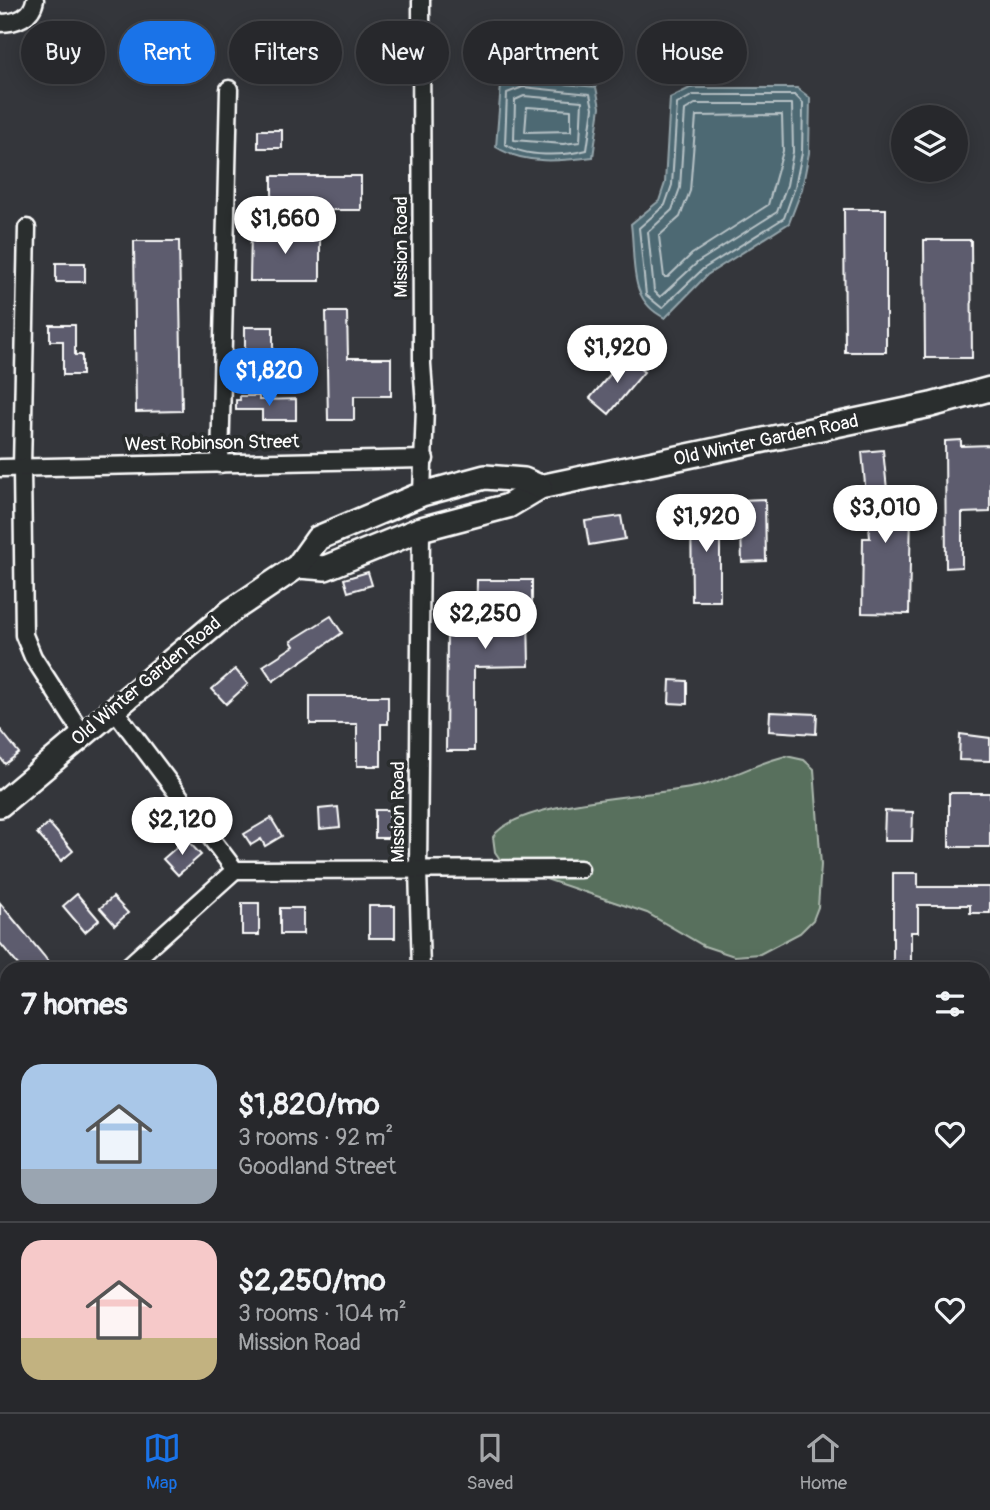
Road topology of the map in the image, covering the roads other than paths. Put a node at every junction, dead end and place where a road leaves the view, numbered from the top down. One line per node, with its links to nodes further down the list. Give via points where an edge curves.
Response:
1 (421, 0): 7 (street, Mission Road)
2 (33, 7): 3 (street)
3 (0, 23)
4 (229, 89): 8 (street)
5 (27, 228): 9 (street)
6 (990, 389): 11 (main road, Old Winter Garden Road, via 906,410)
7 (425, 459): 8 (street, West Robinson Street); 12 (street, Mission Road)
8 (220, 464): 9 (street, West Robinson Street)
9 (22, 467): 10 (street, West Robinson Street); 17 (street, via 24,635)
10 (0, 468)
11 (532, 484): 12 (main road, Old Winter Garden Road, via 485,477); 13 (main road, Old Winter Garden Road, via 508,506)
12 (422, 494): 14 (main road, Old Winter Garden Road, via 318,538); 15 (main road, via 406,515 333,550)
13 (421, 529): 15 (main road, Old Winter Garden Road); 21 (street, Mission Road)
14 (298, 566): 15 (main road, Old Winter Garden Road); 16 (main road, Old Winter Garden Road, via 231,611)
15 (325, 568)
16 (113, 708): 17 (main road, Old Winter Garden Road); 20 (street)
17 (82, 733): 18 (main road, Old Winter Garden Road)
18 (0, 805)
19 (580, 869): 21 (street)
20 (235, 870): 21 (street); 22 (street)
21 (418, 870): 23 (street, Mission Road)
22 (133, 962)
23 (421, 962)

